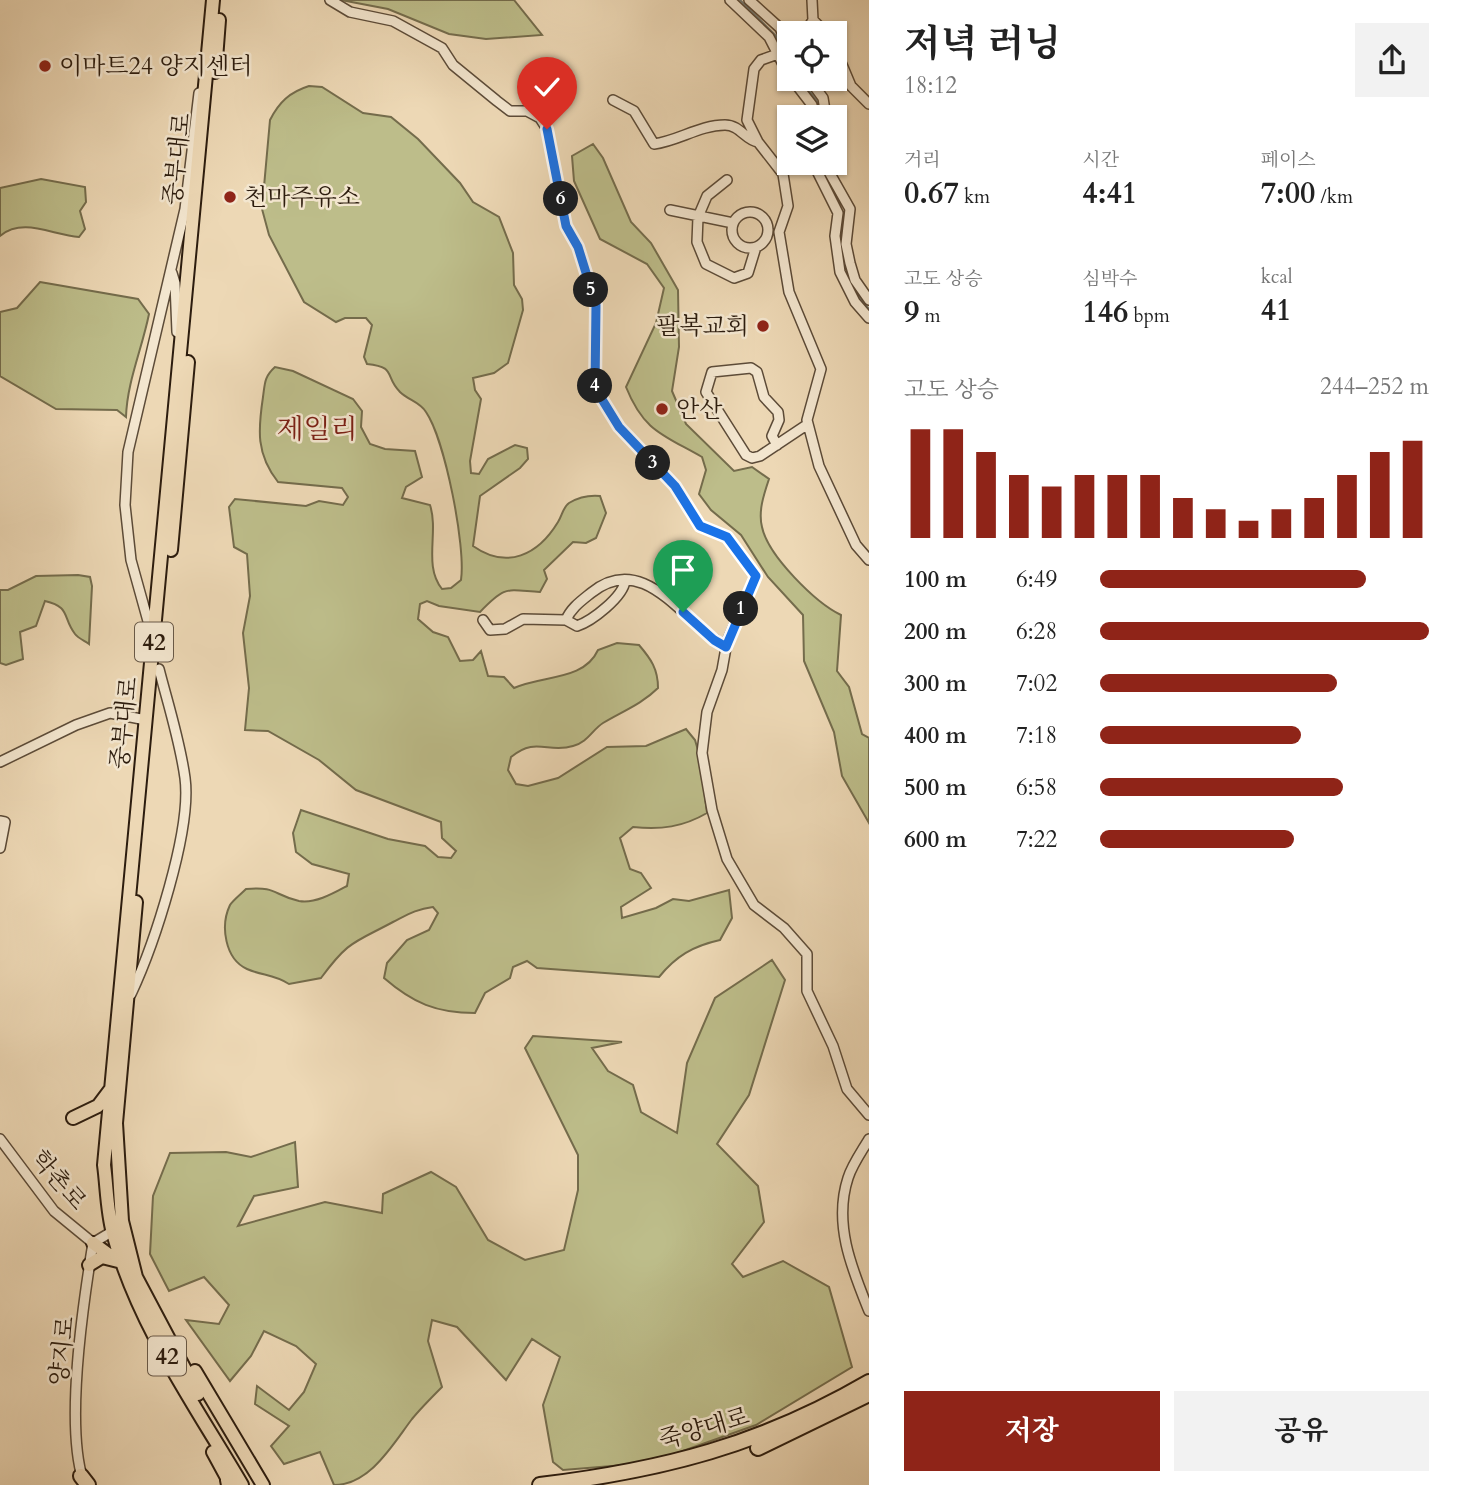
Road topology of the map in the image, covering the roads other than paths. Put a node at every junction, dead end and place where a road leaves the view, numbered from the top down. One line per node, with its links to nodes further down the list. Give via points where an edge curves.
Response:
1 (213, 0): 10 (main road, 중부대로 / 42)
2 (221, 0): 39 (main road, 중부대로 / 42)
3 (330, 0): 38 (street, via 350,12 393,21 442,48 453,65 497,102 510,111 527,111 540,118 547,129 566,226 578,247 596,305 595,388 619,427 675,486 700,526 727,537 756,576)
4 (730, 0): 9 (street)
5 (749, 0): 8 (street)
6 (812, 0): 7 (street)
7 (813, 20)
8 (777, 25)
9 (777, 45)
10 (207, 55): 27 (street, via 185,209); 30 (main road, 중부대로 / 42)
11 (777, 55): 17 (street, via 754,69 747,120)
12 (847, 76): 15 (street)
13 (801, 91): 16 (street)
14 (613, 100): 17 (street, via 634,110 654,144 725,125 739,128)
15 (869, 104)
16 (812, 105)
17 (758, 142): 25 (street, via 783,173 788,206)
18 (819, 175): 29 (street, via 838,213 835,236 840,272)
19 (831, 175): 28 (street, via 850,209 846,244 855,280)
20 (727, 180): 22 (street, via 707,195)
21 (670, 210): 22 (street)
22 (698, 216): 23 (street); 26 (street, via 700,253 715,269 734,278 747,273)
23 (733, 223): 24 (street, via 740,214 752,211 767,222); 26 (street, via 735,241 745,248)
24 (768, 234): 25 (street); 26 (street)
25 (779, 237): 31 (street, via 789,292 821,369)
26 (757, 247)
27 (171, 271): 30 (street); 37 (street, via 134,416 125,505 131,560)
28 (869, 300)
29 (869, 318)
30 (179, 371): 37 (main road, 중부대로 / 42)
31 (808, 424): 32 (street); 33 (street, via 819,466 856,545)
32 (777, 445): 32 (street, via 760,456 746,454 706,392 712,372 751,368 757,372 764,397 778,412 772,436)
33 (869, 560)
34 (625, 582): 36 (street, via 601,585 577,604); 36 (street, via 616,597 590,619 577,626); 38 (street, via 640,583 671,598 700,629)
35 (483, 620): 36 (street, via 490,630 498,631 523,619)
36 (566, 620)
37 (154, 640): 40 (main road, 중부대로 / 42)
38 (726, 647): 47 (street, via 707,712 702,753 712,810 727,859 754,905 807,954 807,991 847,1089)
39 (159, 669): 44 (main road, 중부대로 / 42); 44 (street, via 185,779 185,817 167,889)
40 (146, 720): 41 (street, via 110,713 76,724); 45 (main road, 중부대로 / 42)
41 (0, 762)
42 (0, 821): 43 (street, via 5,822)
43 (0, 848)
44 (127, 1002): 54 (main road, 중부대로 / 42, via 116,1123 117,1178)
45 (110, 1090): 46 (main road, via 93,1110); 50 (main road, 중부대로 / 42, via 104,1165)
46 (71, 1113)
47 (869, 1115)
48 (0, 1139): 51 (street, 학촌로, via 54,1211)
49 (869, 1139): 55 (street, via 848,1177 842,1210 852,1271)
50 (113, 1231): 51 (street); 52 (main road, 중부대로 / 42)
51 (93, 1242): 52 (main road); 53 (street, 양지로)
52 (119, 1260): 53 (main road, via 102,1257); 54 (main road, 중부대로 / 42)
53 (89, 1265): 59 (street, 양지로, via 75,1446)
54 (132, 1279): 58 (main road, 42); 60 (main road, via 131,1303 138,1319); 62 (main road)
55 (869, 1311)
56 (869, 1382): 63 (highway, 죽양대로, via 726,1449 597,1478)
57 (869, 1394): 64 (highway, 죽양대로, via 758,1447)
58 (212, 1427): 60 (main road, 42); 61 (main road, 42)
59 (85, 1482)
60 (232, 1484)
61 (251, 1485)
62 (263, 1485)
63 (540, 1485)
64 (611, 1485)

